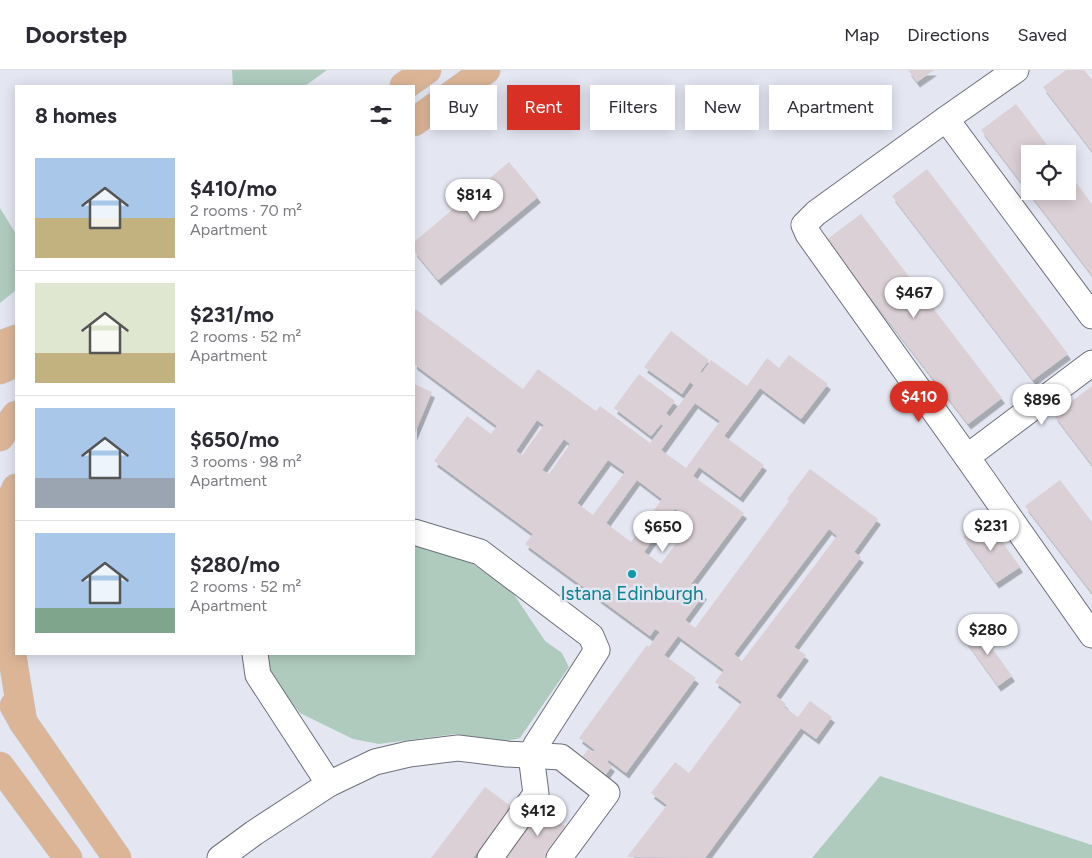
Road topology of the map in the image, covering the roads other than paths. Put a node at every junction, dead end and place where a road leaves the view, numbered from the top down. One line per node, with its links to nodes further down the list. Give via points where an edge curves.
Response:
1 (426, 70): 4 (main road)
2 (486, 70): 6 (main road)
3 (1016, 70): 5 (street)
4 (405, 85)
5 (946, 118): 7 (street); 15 (street, via 804,225)
6 (415, 121)
7 (1092, 316)
8 (15, 339): 9 (main road)
9 (0, 345)
10 (15, 362): 12 (main road)
11 (1092, 363): 15 (street)
12 (0, 370)
13 (15, 416): 14 (main road)
14 (0, 437)
15 (967, 457): 18 (street)
16 (15, 490): 21 (main road, via 6,510 2,594)
17 (415, 532): 22 (street, via 480,552 591,636 597,650)
18 (1092, 635)
19 (255, 655): 24 (street, via 258,675)
20 (0, 678): 21 (main road)
21 (23, 722): 26 (main road)
22 (531, 755): 24 (street, via 458,748 409,754 375,762); 28 (street, via 536,794); 29 (street, via 561,757 607,793)
23 (0, 766): 25 (main road)
24 (329, 784): 27 (street)
25 (68, 858)
26 (117, 858)
27 (220, 858)
28 (490, 858)
29 (559, 858)

